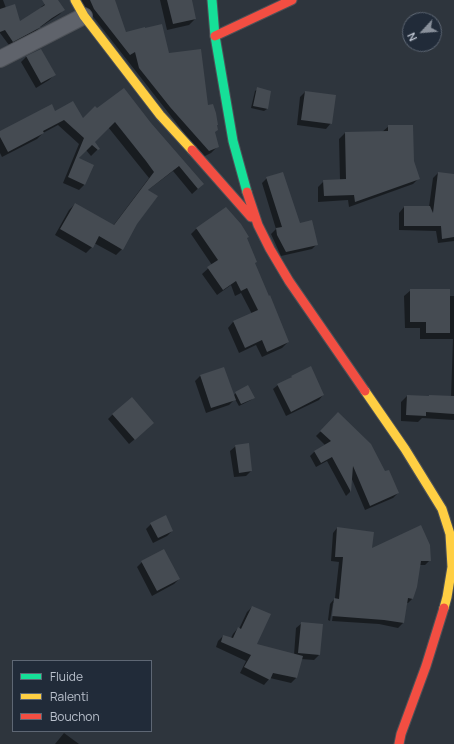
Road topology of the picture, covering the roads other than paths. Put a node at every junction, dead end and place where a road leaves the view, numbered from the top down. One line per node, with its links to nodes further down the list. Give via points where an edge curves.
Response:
1 (75, 0): 4 (main road)
2 (212, 0): 5 (main road)
3 (292, 0): 5 (main road)
4 (84, 16): 6 (street); 7 (main road, via 160,115)
5 (214, 36): 7 (main road, via 233,141)
6 (0, 59)
7 (258, 225): 8 (main road, via 289,281 405,449 442,509 450,534 452,567 448,598)
8 (399, 744)

